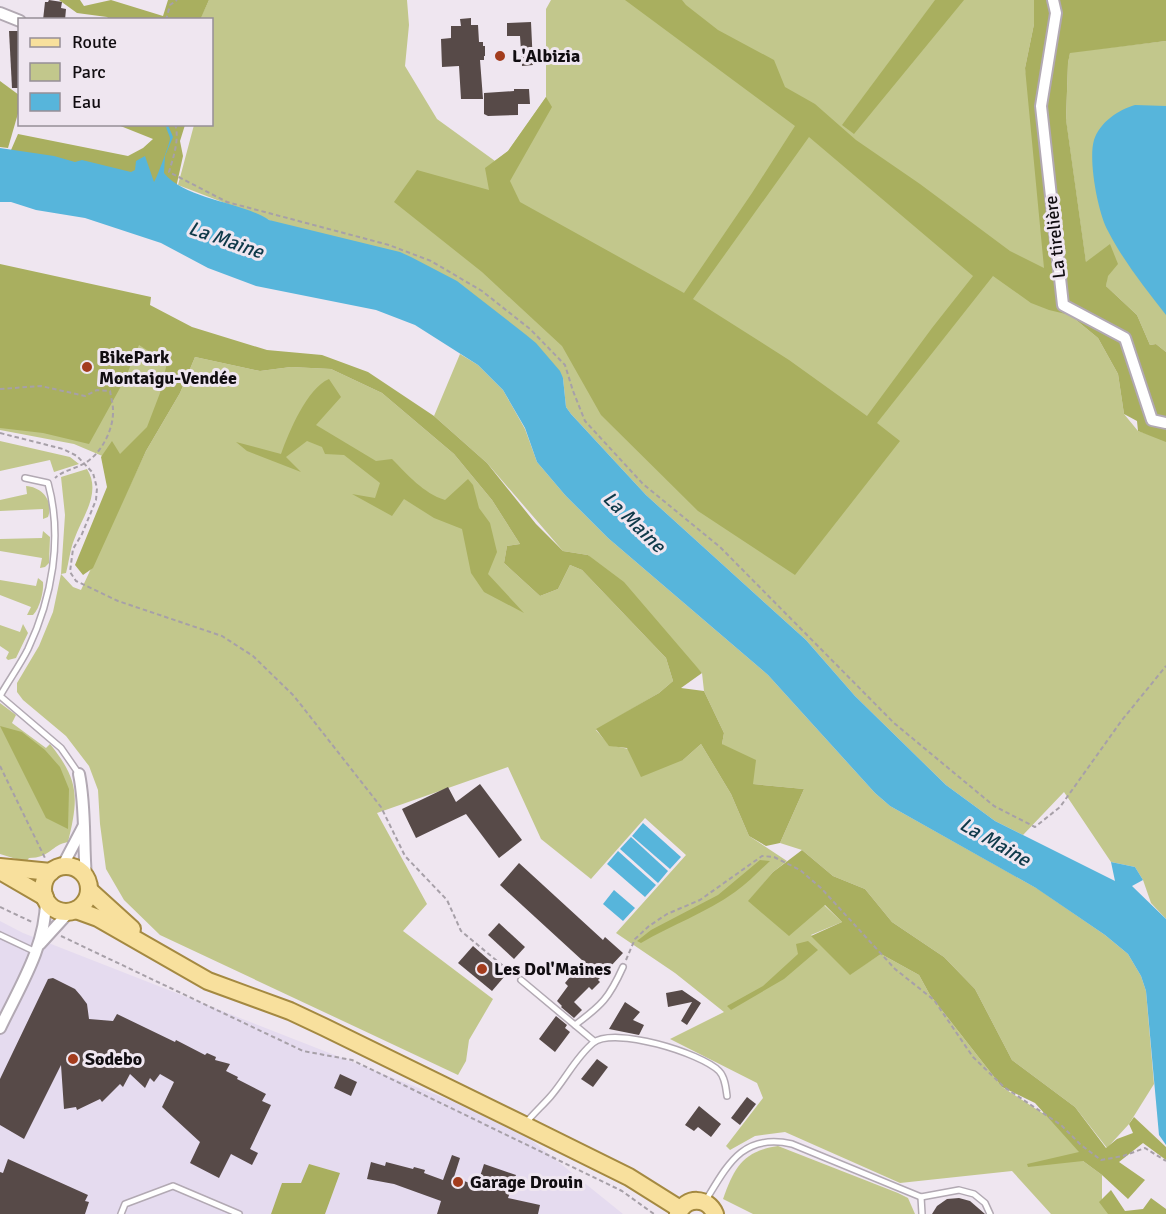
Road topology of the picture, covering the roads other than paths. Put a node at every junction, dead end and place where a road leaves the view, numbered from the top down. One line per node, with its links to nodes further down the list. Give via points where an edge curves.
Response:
1 (1053, 0): 4 (street, La tirelière, via 1056,14 1041,106 1063,305 1125,338 1152,420)
2 (0, 13): 3 (street)
3 (18, 20)
4 (1166, 423)
5 (25, 478): 6 (lane, via 48,483 55,545 39,623)
6 (0, 696): 7 (lane, via 61,748)
7 (79, 774): 8 (street)
8 (83, 827): 10 (street); 12 (street)
9 (0, 867): 10 (main road)
10 (57, 869): 12 (main road, via 75,868); 13 (main road, via 44,883)
11 (0, 872): 13 (main road)
12 (87, 883): 14 (main road, via 86,902); 18 (main road)
13 (46, 898): 14 (main road, via 57,910); 15 (street)
14 (73, 911): 15 (street); 18 (main road, via 98,918)
15 (47, 929): 17 (street)
16 (0, 935): 17 (lane)
17 (38, 948): 22 (street)
18 (162, 956): 25 (main road, via 208,981 290,1011)
19 (622, 967): 21 (lane, via 600,1006)
20 (521, 980): 21 (lane)
21 (575, 1025): 23 (lane)
22 (0, 1028)
23 (594, 1041): 24 (lane, via 608,1037 654,1043 708,1061 721,1072); 25 (lane)
24 (728, 1096)
25 (524, 1125): 28 (main road, via 629,1177)
26 (921, 1197): 27 (lane, via 776,1141 740,1152 729,1164); 31 (lane); 32 (lane, via 959,1190 974,1194)
27 (710, 1208): 28 (main road, via 694,1200)
28 (679, 1212)
29 (121, 1214): 30 (lane, via 125,1204 173,1186)
30 (239, 1214)
31 (922, 1214)
32 (990, 1214)

